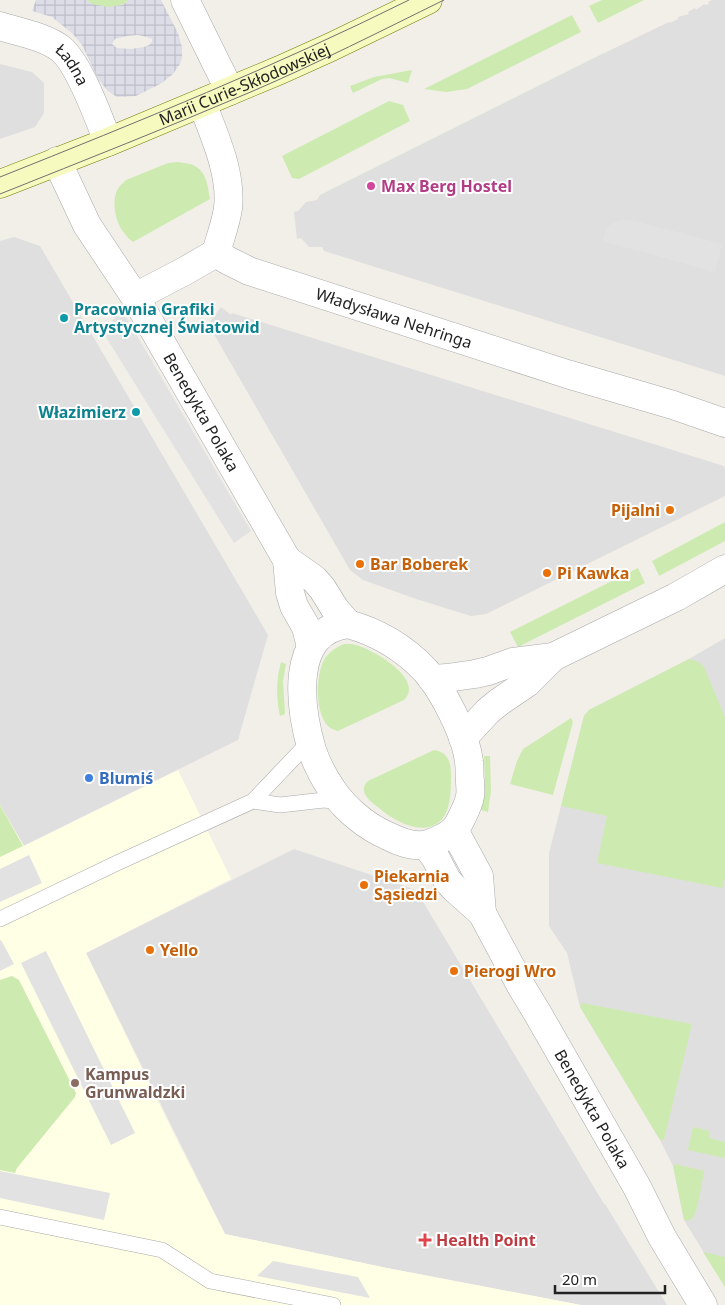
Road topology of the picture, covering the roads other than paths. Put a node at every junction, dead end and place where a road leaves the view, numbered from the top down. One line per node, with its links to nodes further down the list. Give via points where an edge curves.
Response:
1 (185, 0): 4 (street)
2 (428, 0): 4 (street, Marii Curie-Skłodowskiej)
3 (0, 26): 6 (street, Ładna, via 46,40 62,49 75,66)
4 (230, 91): 5 (street, Marii Curie-Skłodowskiej)
5 (202, 102): 6 (street, Marii Curie-Skłodowskiej); 9 (street, via 225,166 228,196 226,218)
6 (108, 142): 7 (street, Marii Curie-Skłodowskiej)
7 (57, 161): 8 (street, Marii Curie-Skłodowskiej); 10 (street, Benedykta Polaka, via 87,225)
8 (0, 184)
9 (216, 253): 10 (street); 11 (street, Władysława Nehringa, via 249,271)
10 (135, 297): 12 (street, Benedykta Polaka)
11 (725, 423)
12 (287, 560): 14 (street, Benedykta Polaka, via 314,579); 15 (street, Benedykta Polaka, via 290,593)
13 (725, 570): 16 (street)
14 (348, 624): 15 (street, via 328,629); 17 (street, via 390,641)
15 (312, 647): 19 (street, via 306,656 302,694)
16 (553, 657): 17 (street, via 513,662 475,674); 18 (street, via 526,683 488,711)
17 (432, 679): 18 (street)
18 (463, 738): 22 (street, via 469,760 470,796)
19 (310, 741): 20 (lane); 21 (street, via 320,770)
20 (253, 800): 21 (lane, via 280,805 324,800); 25 (lane)
21 (342, 802): 23 (street, via 364,823 396,841 420,846)
22 (454, 830): 23 (street); 24 (street, Benedykta Polaka, via 479,876)
23 (426, 844): 24 (street, Benedykta Polaka, via 447,880)
24 (482, 913): 28 (street, Benedykta Polaka)
25 (0, 919)
26 (0, 1217): 27 (lane, via 162,1250 210,1281)
27 (333, 1305)
28 (703, 1305)

